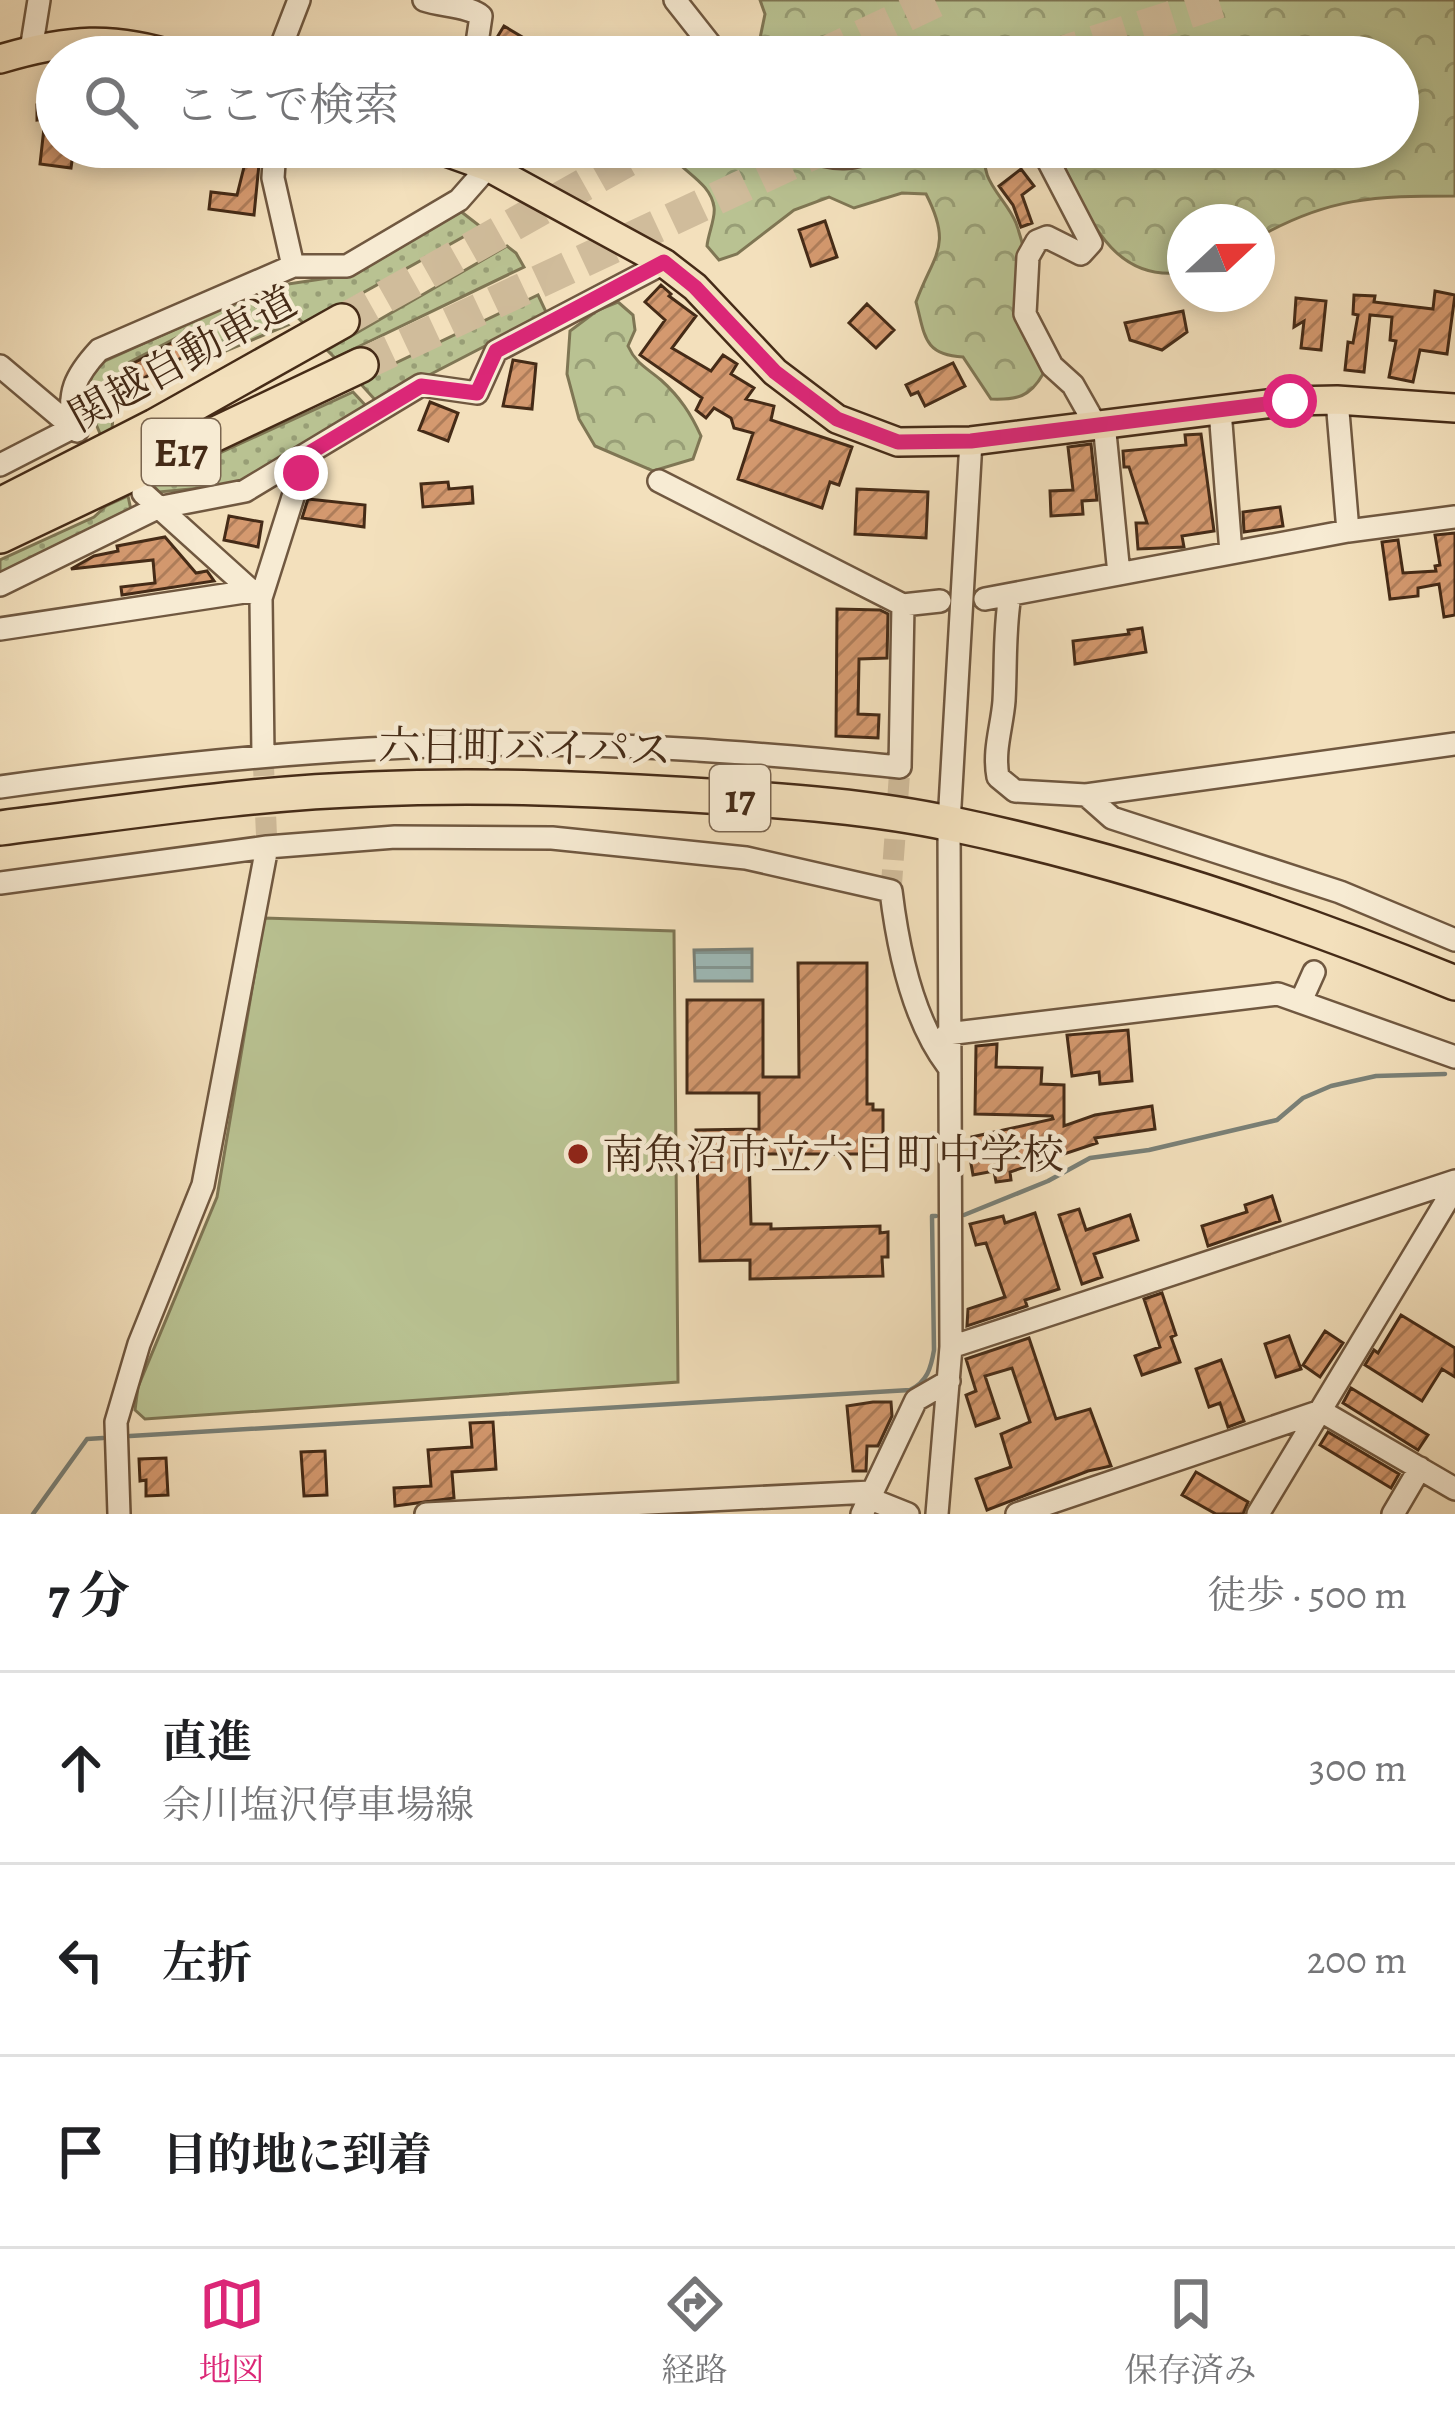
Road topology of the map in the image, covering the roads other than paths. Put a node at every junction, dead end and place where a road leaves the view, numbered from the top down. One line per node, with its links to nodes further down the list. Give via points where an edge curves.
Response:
1 (39, 0): 9 (street)
2 (299, 0): 5 (street)
3 (424, 0): 6 (street, via 474,10)
4 (675, 0): 7 (street)
5 (285, 36)
6 (479, 36)
7 (703, 36)
8 (36, 49): 9 (main road)
9 (31, 50): 10 (main road)
10 (0, 59)
11 (274, 168): 16 (street)
12 (476, 168): 16 (street, via 459,200 347,266)
13 (497, 168): 15 (main road)
14 (1052, 168): 23 (street, via 1091,243 1082,254 1047,237 1037,242 1028,257 1025,314 1052,366)
15 (664, 262): 25 (main road, via 775,372 837,419 898,442); 26 (street, via 496,351 477,393 421,386)
16 (293, 266): 24 (street, via 99,350 68,400)
17 (342, 321): 30 (highway, 関越自動車道 / E17)
18 (362, 365): 33 (highway, 関越自動車道 / E17)
19 (0, 366): 24 (street)
20 (1337, 400): 21 (main road); 22 (main road); 32 (street)
21 (1455, 408)
22 (1220, 410): 23 (main road); 34 (street)
23 (1100, 424): 25 (main road); 35 (street)
24 (78, 432): 27 (street)
25 (971, 441): 47 (street)
26 (306, 455): 29 (street, via 245,490); 37 (street)
27 (0, 465)
28 (659, 481): 41 (street)
29 (150, 501): 36 (street); 37 (street)
30 (0, 505)
31 (1455, 517): 32 (street)
32 (1348, 531): 34 (street)
33 (0, 536)
34 (1232, 553): 35 (street)
35 (1119, 574): 38 (street)
36 (0, 586)
37 (256, 595): 42 (street); 44 (street)
38 (1010, 595): 39 (street); 46 (street, via 998,777 1015,791)
39 (985, 599)
40 (940, 601): 41 (street)
41 (903, 605): 44 (street, via 900,766 721,749 497,745)
42 (0, 629)
43 (1455, 744): 46 (street)
44 (263, 755): 45 (street)
45 (0, 787)
46 (1086, 795): 51 (street, via 1112,818)
47 (949, 823): 48 (highway, 六日町バイパス / 17, via 767,800 490,786 248,798); 55 (highway, 六日町バイパス / 17, via 1257,909); 57 (street)
48 (0, 828)
49 (266, 847): 50 (street); 59 (street, via 552,838 746,858 891,891 910,981 932,1045); 67 (street, via 203,1185 116,1421)
50 (0, 883)
51 (1340, 892): 52 (street); 53 (street)
52 (1329, 925)
53 (1455, 940)
54 (1314, 972): 56 (street)
55 (1455, 983)
56 (1301, 1001): 57 (street, via 1278,994); 58 (street)
57 (947, 1034): 59 (street)
58 (1455, 1057)
59 (948, 1066): 61 (street)
60 (1455, 1184): 61 (street); 63 (street)
61 (951, 1346): 62 (street)
62 (949, 1381): 66 (street, via 916,1400); 70 (street)
63 (1321, 1411): 64 (street); 71 (street); 72 (street)
64 (1420, 1468): 65 (street); 73 (street)
65 (1455, 1489)
66 (867, 1502): 68 (street); 69 (street)
67 (119, 1514)
68 (426, 1514)
69 (908, 1514)
70 (937, 1514)
71 (1017, 1514)
72 (1258, 1514)
73 (1393, 1514)

